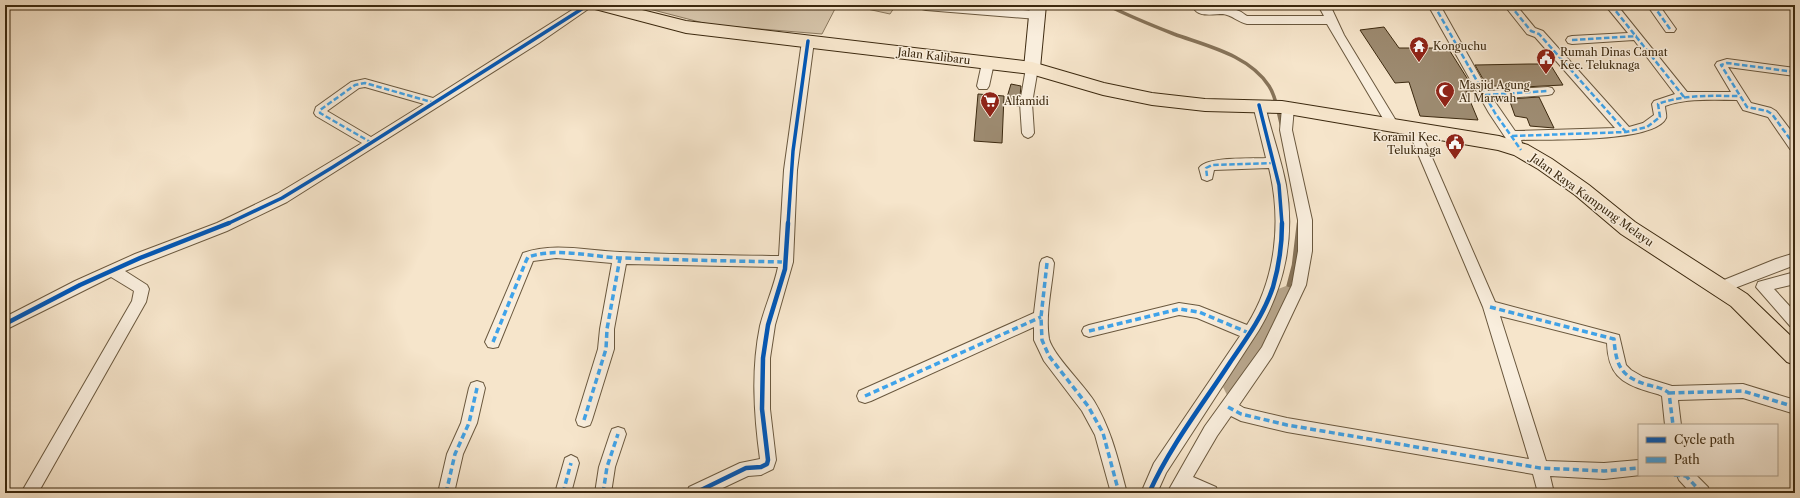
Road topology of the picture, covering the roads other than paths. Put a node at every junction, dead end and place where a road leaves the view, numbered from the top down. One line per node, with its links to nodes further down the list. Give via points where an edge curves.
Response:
1 (588, 5): 24 (street)
2 (601, 5): 15 (main road, Jalan Kalibaru, via 686,27)
3 (1324, 5): 11 (street)
4 (1434, 5): 21 (street)
5 (1510, 5): 28 (street, via 1531,31 1538,34)
6 (1611, 5): 13 (street)
7 (1653, 5): 12 (street)
8 (926, 6): 9 (street)
9 (1038, 10): 17 (street)
10 (1201, 10): 11 (street, via 1236,13 1241,19 1246,20)
11 (1331, 20): 26 (street)
12 (1670, 29)
13 (1637, 36): 14 (street); 23 (street)
14 (1572, 40)
15 (808, 41): 16 (main road, Jalan Kalibaru); 37 (street, via 789,189)
16 (988, 63): 17 (main road, Jalan Kalibaru); 19 (street)
17 (1032, 68): 25 (main road, Jalan Kalibaru, via 1103,89 1152,99); 29 (street, via 1026,103)
18 (1795, 72): 22 (street, via 1722,64)
19 (983, 86)
20 (1548, 91): 21 (street)
21 (1485, 95): 31 (street)
22 (1740, 96): 23 (street); 32 (street, via 1748,108 1772,114)
23 (1684, 97): 28 (street, via 1658,104 1660,117 1652,124)
24 (435, 103): 30 (street); 30 (street, via 365,82 355,85 320,110 320,113)
25 (1274, 107): 26 (main road, Jalan Raya Kampung Melayu); 33 (street); 53 (street, via 1286,130 1305,220 1303,267 1299,285 1267,352)
26 (1392, 124): 27 (main road, Jalan Raya Kampung Melayu)
27 (1418, 129): 31 (main road, Jalan Raya Kampung Melayu, via 1499,143); 42 (street, via 1419,142 1427,162)
28 (1626, 132): 31 (street)
29 (1028, 133)
30 (372, 143): 39 (street, via 282,198 222,228)
31 (1516, 143): 41 (main road, Jalan Raya Kampung Melayu, via 1582,190 1628,228)
32 (1795, 146)
33 (1273, 163): 34 (street, via 1212,165 1206,168); 47 (street, via 1282,211 1279,261 1263,308)
34 (1207, 176)
35 (620, 258): 37 (street); 48 (street, via 556,252 540,253 528,258); 55 (street, via 606,349)
36 (1795, 260): 41 (street)
37 (786, 262): 67 (street, via 768,325 763,365 761,399 768,460 761,467 746,468)
38 (1047, 263): 43 (street)
39 (112, 271): 45 (street); 63 (street, via 142,289 140,302)
40 (1795, 278): 44 (street, via 1762,287)
41 (1718, 288): 49 (main road, Jalan Raya Kampung Melayu, via 1739,300)
42 (1490, 307): 51 (street, via 1614,339 1616,362 1624,375 1661,387); 59 (street)
43 (1041, 317): 52 (street); 68 (street, via 1042,340 1049,356 1088,406 1103,433)
44 (1795, 322)
45 (5, 324)
46 (1089, 331): 47 (street, via 1180,309 1199,312)
47 (1249, 333): 69 (street, via 1160,468)
48 (494, 342)
49 (1791, 345)
50 (477, 388): 64 (street, via 469,423 455,454)
51 (1669, 393): 54 (street, via 1743,391); 56 (street)
52 (865, 396)
53 (1228, 407): 59 (street, via 1241,414 1287,425); 62 (street, via 1210,431)
54 (1795, 407)
55 (584, 420)
56 (1673, 424)
57 (618, 434): 66 (street, via 607,467)
58 (572, 463): 65 (street)
59 (1540, 468): 60 (street, via 1604,471); 71 (street)
60 (1638, 468)
61 (1682, 476): 72 (street)
62 (1179, 487): 70 (street)
63 (29, 493)
64 (446, 493)
65 (563, 493)
66 (603, 493)
67 (695, 493)
68 (1119, 493)
69 (1149, 493)
70 (1210, 493)
71 (1546, 493)
72 (1702, 493)

